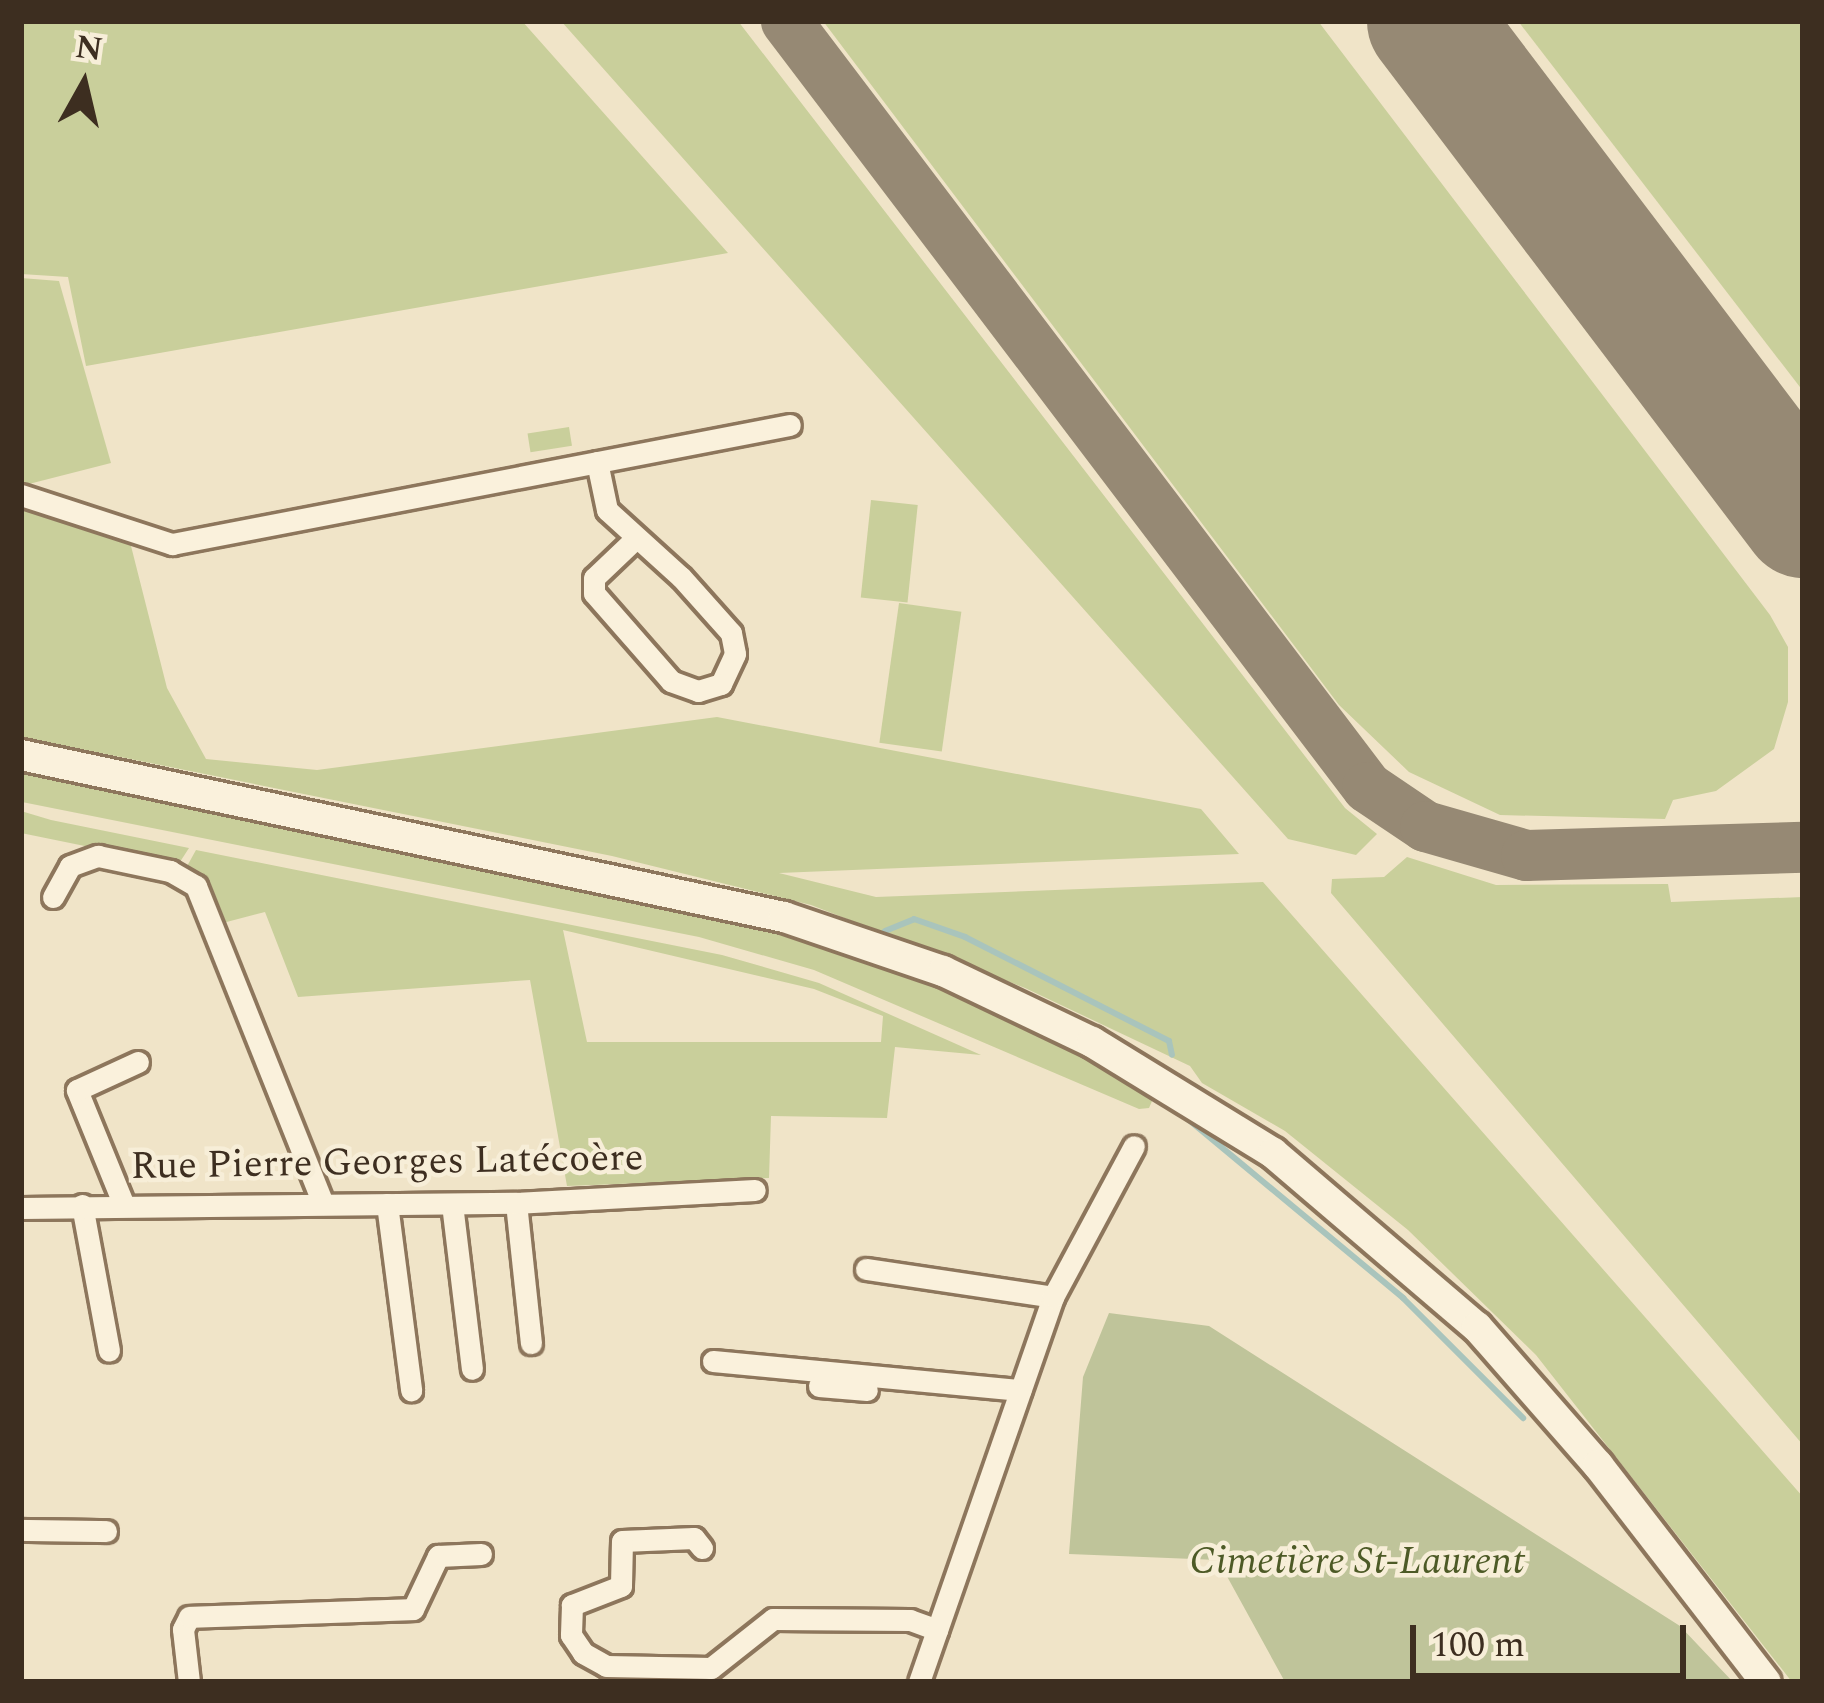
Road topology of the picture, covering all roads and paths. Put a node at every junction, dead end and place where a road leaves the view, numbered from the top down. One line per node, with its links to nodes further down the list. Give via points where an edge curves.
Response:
1 (790, 425): 2 (street)
2 (597, 462): 3 (street, via 172,544); 4 (street, via 607,510)
3 (21, 495)
4 (636, 538): 4 (street, via 731,633 735,654 721,684 698,691 670,681 594,593 594,578)
5 (21, 755): 33 (street, via 722,900 943,971 1092,1042 1273,1153 1477,1327 1598,1465)
6 (53, 897): 12 (street, via 70,866 98,856 170,871 196,886)
7 (138, 1062): 11 (street, via 77,1090)
8 (1134, 1145): 18 (street)
9 (755, 1190): 10 (street, Rue Pierre Georges Latécoère)
10 (516, 1202): 14 (street, Rue Pierre Georges Latécoère); 19 (street)
11 (123, 1203): 12 (street, Rue Pierre Georges Latécoère); 15 (street, Rue Pierre Georges Latécoère)
12 (323, 1204): 13 (street, Rue Pierre Georges Latécoère)
13 (387, 1204): 14 (street, Rue Pierre Georges Latécoère); 24 (street)
14 (452, 1204): 22 (street)
15 (82, 1205): 16 (street, Rue Pierre Georges Latécoère); 20 (street)
16 (21, 1208)
17 (866, 1269): 18 (street)
18 (1052, 1298): 25 (street)
19 (531, 1343)
20 (109, 1351)
21 (713, 1361): 25 (street)
22 (472, 1370)
23 (819, 1386): 25 (street)
24 (411, 1390)
25 (1019, 1395): 30 (street)
26 (21, 1530): 27 (street)
27 (106, 1532)
28 (702, 1548): 30 (street, via 694,1538 622,1541 621,1586 572,1605 571,1634 606,1666 711,1668 773,1619 910,1620)
29 (481, 1555): 31 (street, via 438,1556 412,1609 189,1617)
30 (938, 1630): 32 (street)
31 (189, 1682)
32 (919, 1682)
33 (1766, 1682)

